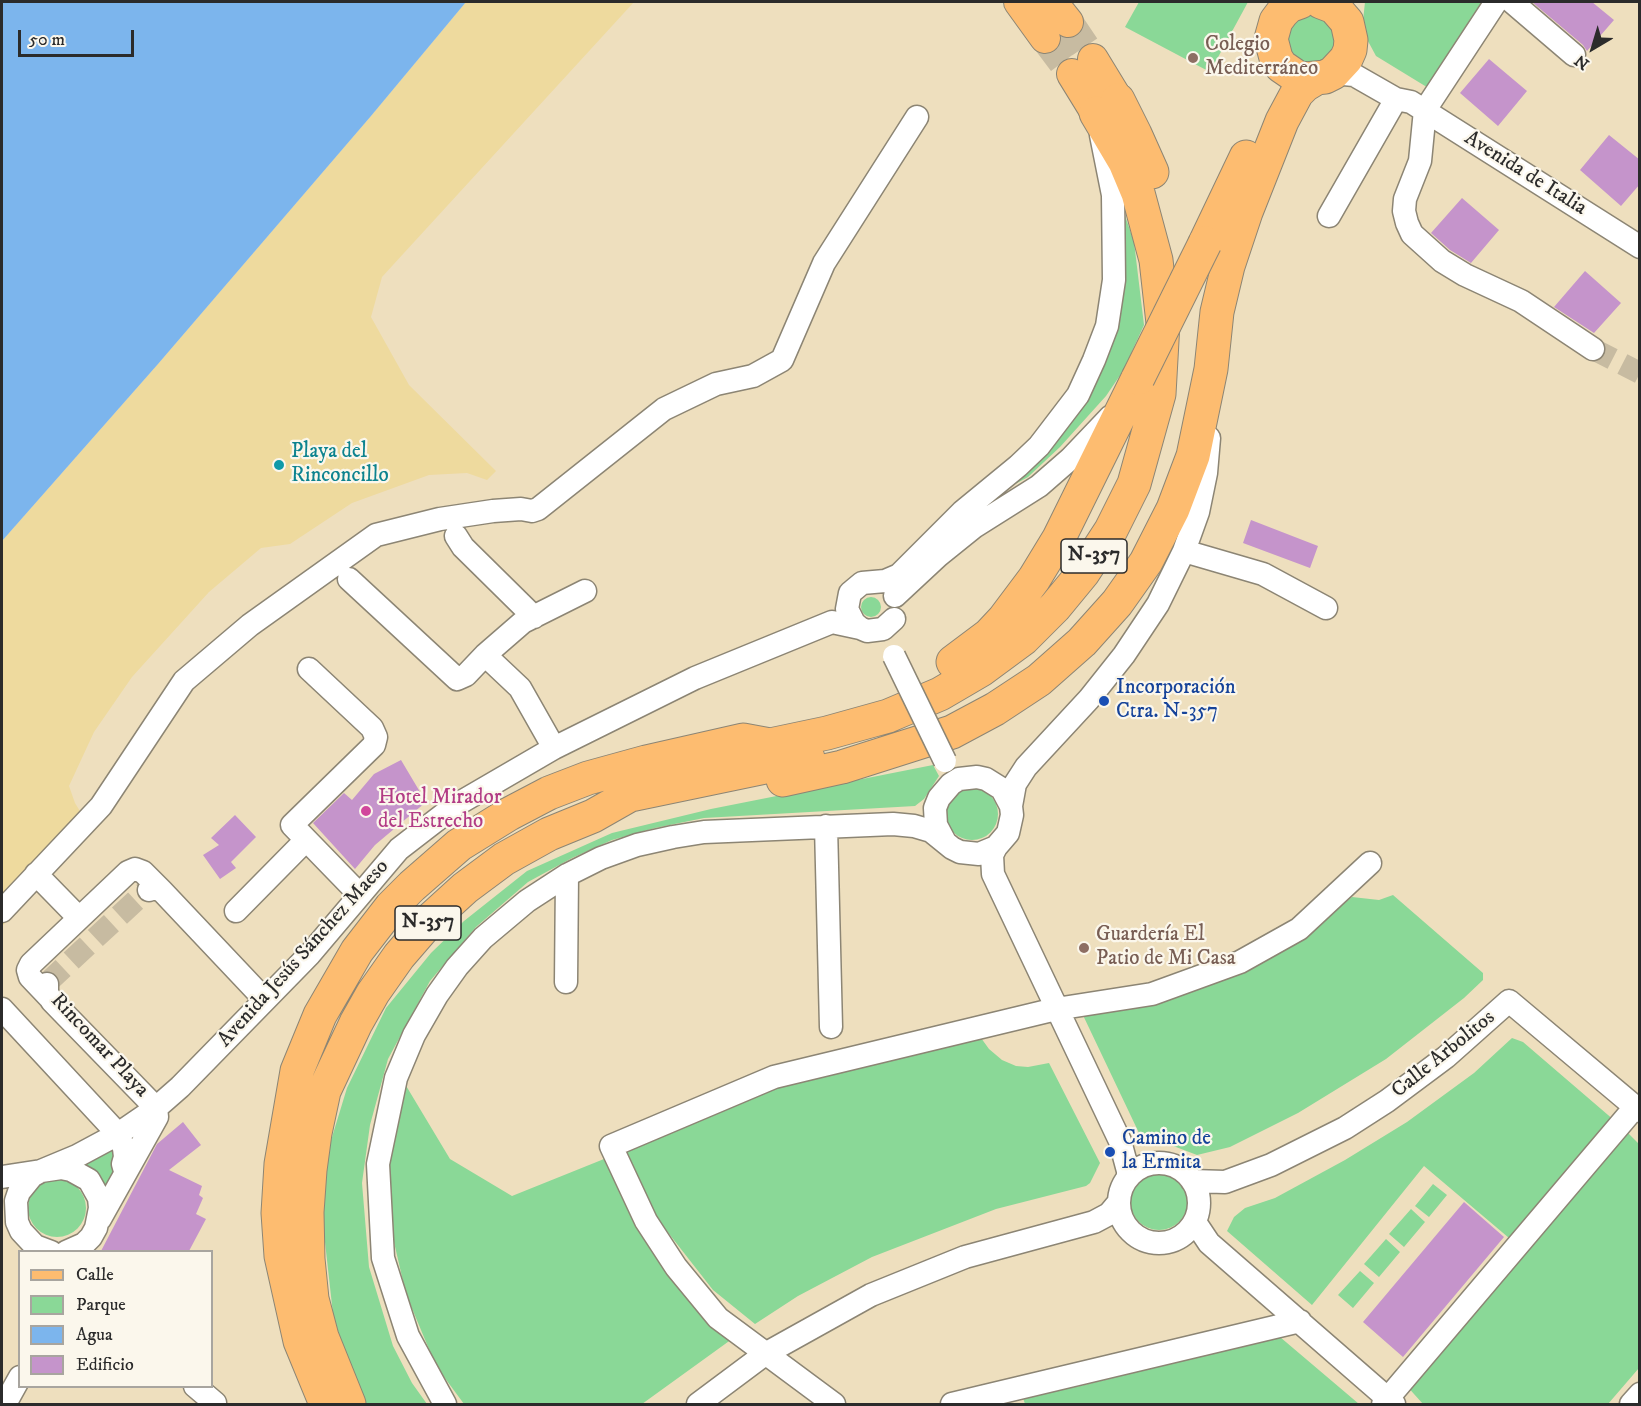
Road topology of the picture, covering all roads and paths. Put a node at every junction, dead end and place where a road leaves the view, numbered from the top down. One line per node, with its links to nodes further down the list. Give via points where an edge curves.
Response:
1 (1019, 2): 6 (main road)
2 (1300, 2): 8 (highway, via 1289,6 1276,21 1271,39)
3 (1496, 2): 11 (street)
4 (1512, 2): 7 (street)
5 (1339, 14): 10 (highway, via 1346,59); 11 (street, Avenida de Italia, via 1369,65 1402,88)
6 (1055, 20)
7 (1574, 55)
8 (1276, 58): 10 (highway, via 1297,77); 18 (highway, bridge, via 1279,71 1270,104)
9 (1083, 67): 12 (main road)
10 (1324, 76): 11 (street, Avenida de Italia, via 1354,75); 17 (highway, via 1305,85 1286,112 1246,212 1217,312)
11 (1411, 104): 14 (street); 15 (street, Avenida de Italia); 16 (street, via 1420,161 1405,199 1404,211 1412,234 1442,261 1521,301)
12 (1107, 106): 22 (street, via 1114,280 1107,326 1078,394 1039,446 962,512 899,575); 34 (highway, N-357, via 1138,193 1156,260 1163,322 1159,394 1134,484 1111,530 1083,573 1023,639 940,694 888,716 827,733 770,744); 38 (highway, N-357, via 1148,163 1163,201 1174,241 1183,314 1183,355 1178,394 1154,492 1099,582 1035,650 952,709 893,735 832,753 630,795)
13 (917, 117): 45 (street, via 824,263 782,360 753,376 716,384 664,409 538,509 440,519 376,535 250,625 184,681 101,806)
14 (1329, 216)
15 (1640, 247)
16 (1593, 349)
17 (1211, 369): 20 (street, via 1215,385 1206,473); 38 (highway, via 1193,456 1173,509 1146,562 1100,624 1039,680 952,732 842,767 629,814)
18 (1138, 378): 24 (street, via 1109,418 1070,459 1039,486 974,527); 34 (highway, via 1059,538 1034,579 989,635 972,650 897,695 865,707 763,730)
19 (456, 536): 27 (street)
20 (1184, 551): 26 (street, via 1263,574); 37 (street, via 1140,632 1089,699 1026,767 1015,784)
21 (349, 579): 32 (street, via 453,677 460,679 466,675)
22 (877, 582): 24 (street, via 891,589); 25 (street, via 867,581 855,587)
23 (585, 591): 27 (street)
24 (895, 596): 28 (street)
25 (848, 601): 29 (street); 30 (street, via 849,616)
26 (1326, 608)
27 (534, 617): 32 (street, via 513,629)
28 (894, 619): 30 (street, via 883,629); 31 (street)
29 (832, 622): 30 (street); 35 (street, Avenida Jesús Sánchez Maeso, via 695,678)
30 (864, 629): 31 (street)
31 (892, 652): 36 (street, bridge)
32 (485, 655): 35 (street, via 520,688)
33 (309, 669): 40 (street, via 375,731 376,737 374,745 292,825)
34 (742, 740): 83 (highway, N-357, via 588,778 509,814 459,845 412,886 357,951 320,1015 297,1071 281,1164 281,1256 300,1341)
35 (554, 748): 48 (street, Avenida Jesús Sánchez Maeso, via 456,805 399,849)
36 (955, 782): 37 (street, via 968,777 986,779 1002,789); 41 (street, via 944,790 935,807 936,825)
37 (1011, 806): 42 (street, via 1011,824)
38 (593, 816): 84 (highway, N-357, via 504,859 431,919 373,993 324,1091 310,1170 308,1260 321,1338)
39 (826, 826): 41 (street, via 914,826 931,831); 47 (street, via 673,837 637,844); 56 (street)
40 (306, 840): 48 (street); 50 (street)
41 (945, 842): 43 (street)
42 (996, 847): 43 (street); 46 (street, via 992,855)
43 (969, 854): 46 (street)
44 (1370, 863): 55 (street, via 1299,929 1240,962 1152,994)
45 (36, 874): 49 (street); 51 (street)
46 (993, 874): 55 (street)
47 (567, 875): 52 (street); 85 (street, via 503,920 457,967 437,995 396,1078 381,1143 378,1164 383,1258 408,1336)
48 (359, 894): 53 (street, Avenida Jesús Sánchez Maeso, via 310,954)
49 (2, 911)
50 (236, 911)
51 (79, 918): 53 (street, via 131,870 143,872 154,891); 57 (street, Rincomar Playa, via 29,967 30,977 48,990)
52 (566, 982)
53 (265, 1000): 57 (street, Avenida Jesús Sánchez Maeso)
54 (2, 1009): 59 (street)
55 (1056, 1010): 62 (street, via 1120,1142 1128,1171); 76 (street, via 774,1077 611,1146 646,1221 676,1267 718,1318)
56 (831, 1027)
57 (156, 1107): 59 (street, Avenida Jesús Sánchez Maeso); 61 (street, via 157,1117)
58 (1637, 1109): 65 (street, Calle Arbolitos, via 1509,1001 1446,1058 1345,1128 1271,1165); 81 (street)
59 (117, 1134): 60 (street, Avenida Jesús Sánchez Maeso); 61 (street, via 124,1148)
60 (41, 1171): 63 (street); 68 (street, via 71,1170 88,1180 99,1198); 70 (street, via 20,1192)
61 (125, 1171): 68 (street)
62 (1136, 1172): 64 (street, via 1155,1163 1174,1166); 67 (street, via 1120,1193)
63 (2, 1177)
64 (1192, 1181): 65 (street, Calle Arbolitos); 69 (street, via 1198,1194)
65 (1226, 1182): 69 (street, Calle Arbolitos)
66 (2, 1201): 70 (street)
67 (1119, 1202): 71 (street, via 1109,1214); 72 (street)
68 (100, 1219): 73 (street)
69 (1192, 1220): 72 (street, via 1164,1243 1136,1236); 75 (street, via 1196,1237 1209,1243)
70 (17, 1222): 74 (street, via 27,1239)
71 (1094, 1222): 72 (street, via 1108,1221); 76 (street, via 955,1261 871,1295)
72 (1129, 1229)
73 (77, 1249)
74 (48, 1250)
75 (1300, 1321): 81 (street); 88 (street)
76 (765, 1354): 86 (street); 87 (street)
77 (18, 1381): 82 (street)
78 (197, 1388): 80 (street)
79 (1640, 1394): 89 (street)
80 (215, 1403)
81 (1389, 1403)
82 (5, 1404)
83 (326, 1404)
84 (349, 1404)
85 (445, 1404)
86 (698, 1404)
87 (834, 1404)
88 (952, 1404)
89 (1630, 1404)

